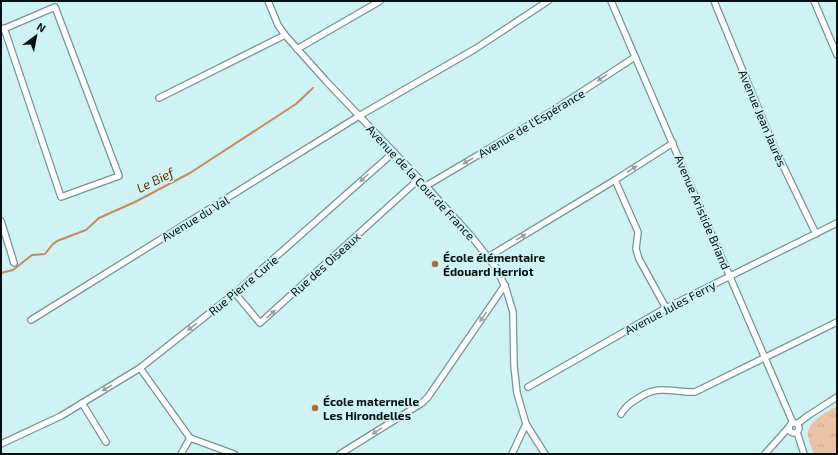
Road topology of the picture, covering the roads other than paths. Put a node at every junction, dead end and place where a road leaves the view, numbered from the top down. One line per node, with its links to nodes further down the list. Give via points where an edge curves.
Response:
1 (268, 1): 8 (street, Avenue de la Cour de France)
2 (380, 1): 9 (street)
3 (548, 1): 13 (street, Avenue du Val, via 475,49)
4 (611, 1): 11 (street, Avenue Aristide Briand)
5 (714, 1): 22 (street, Avenue Jean Jaurès, via 775,149)
6 (814, 1): 10 (street)
7 (3, 29): 7 (street, via 61,197 119,176 55,7)
8 (285, 35): 9 (street, Avenue de la Cour de France); 12 (street)
9 (297, 49): 13 (street, Avenue de la Cour de France)
10 (837, 55)
11 (635, 57): 14 (street, Avenue Aristide Briand); 18 (street, Avenue de l'Espérance, one-way to 18, via 549,113)
12 (159, 98)
13 (359, 116): 15 (street, Avenue de la Cour de France); 29 (street, Avenue du Val)
14 (673, 143): 17 (street, one-way to 14); 25 (street, Avenue Aristide Briand)
15 (394, 152): 16 (street, Avenue de la Cour de France); 27 (street, Rue Pierre Curie, one-way to 27)
16 (419, 179): 18 (street, Avenue de la Cour de France); 27 (street, Rue des Oiseaux, one-way to 16, via 260,323)
17 (615, 180): 23 (street, one-way to 17); 28 (street, via 638,232 636,249 639,259)
18 (426, 186): 23 (street, Avenue de la Cour de France)
19 (1, 222): 21 (street)
20 (837, 223): 22 (street, Avenue Jules Ferry)
21 (2, 232): 24 (street)
22 (816, 234): 25 (street, Avenue Jules Ferry)
23 (488, 257): 26 (street, Avenue de la Cour de France)
24 (14, 263)
25 (730, 275): 28 (street, Avenue Jules Ferry); 31 (street, Avenue Aristide Briand)
26 (505, 285): 37 (street, Avenue de la Cour de France, via 513,312 517,393); 45 (street, one-way to 45, via 428,397)
27 (235, 293): 32 (street, Rue Pierre Curie, one-way to 32)
28 (666, 308): 33 (street, Avenue Jules Ferry)
29 (32, 320)
30 (837, 322): 31 (street)
31 (765, 356): 36 (street, via 695,392 663,389 649,392 625,407); 38 (street, Avenue Aristide Briand)
32 (140, 368): 35 (street, Rue Pierre Curie, one-way to 35); 40 (street)
33 (528, 387)
34 (837, 397): 38 (street)
35 (82, 403): 41 (street); 42 (street, Rue Pierre Curie, via 61,416)
36 (621, 414)
37 (526, 424): 46 (street); 47 (street, Avenue de la Cour de France)
38 (793, 425): 39 (street, via 799,429); 39 (street, via 792,432); 48 (street)
39 (797, 432): 49 (street)
40 (190, 438): 43 (street); 44 (street)
41 (106, 442)
42 (1, 444)
43 (181, 454)
44 (234, 454)
45 (340, 454)
46 (512, 454)
47 (545, 454)
48 (765, 454)
49 (804, 454)

